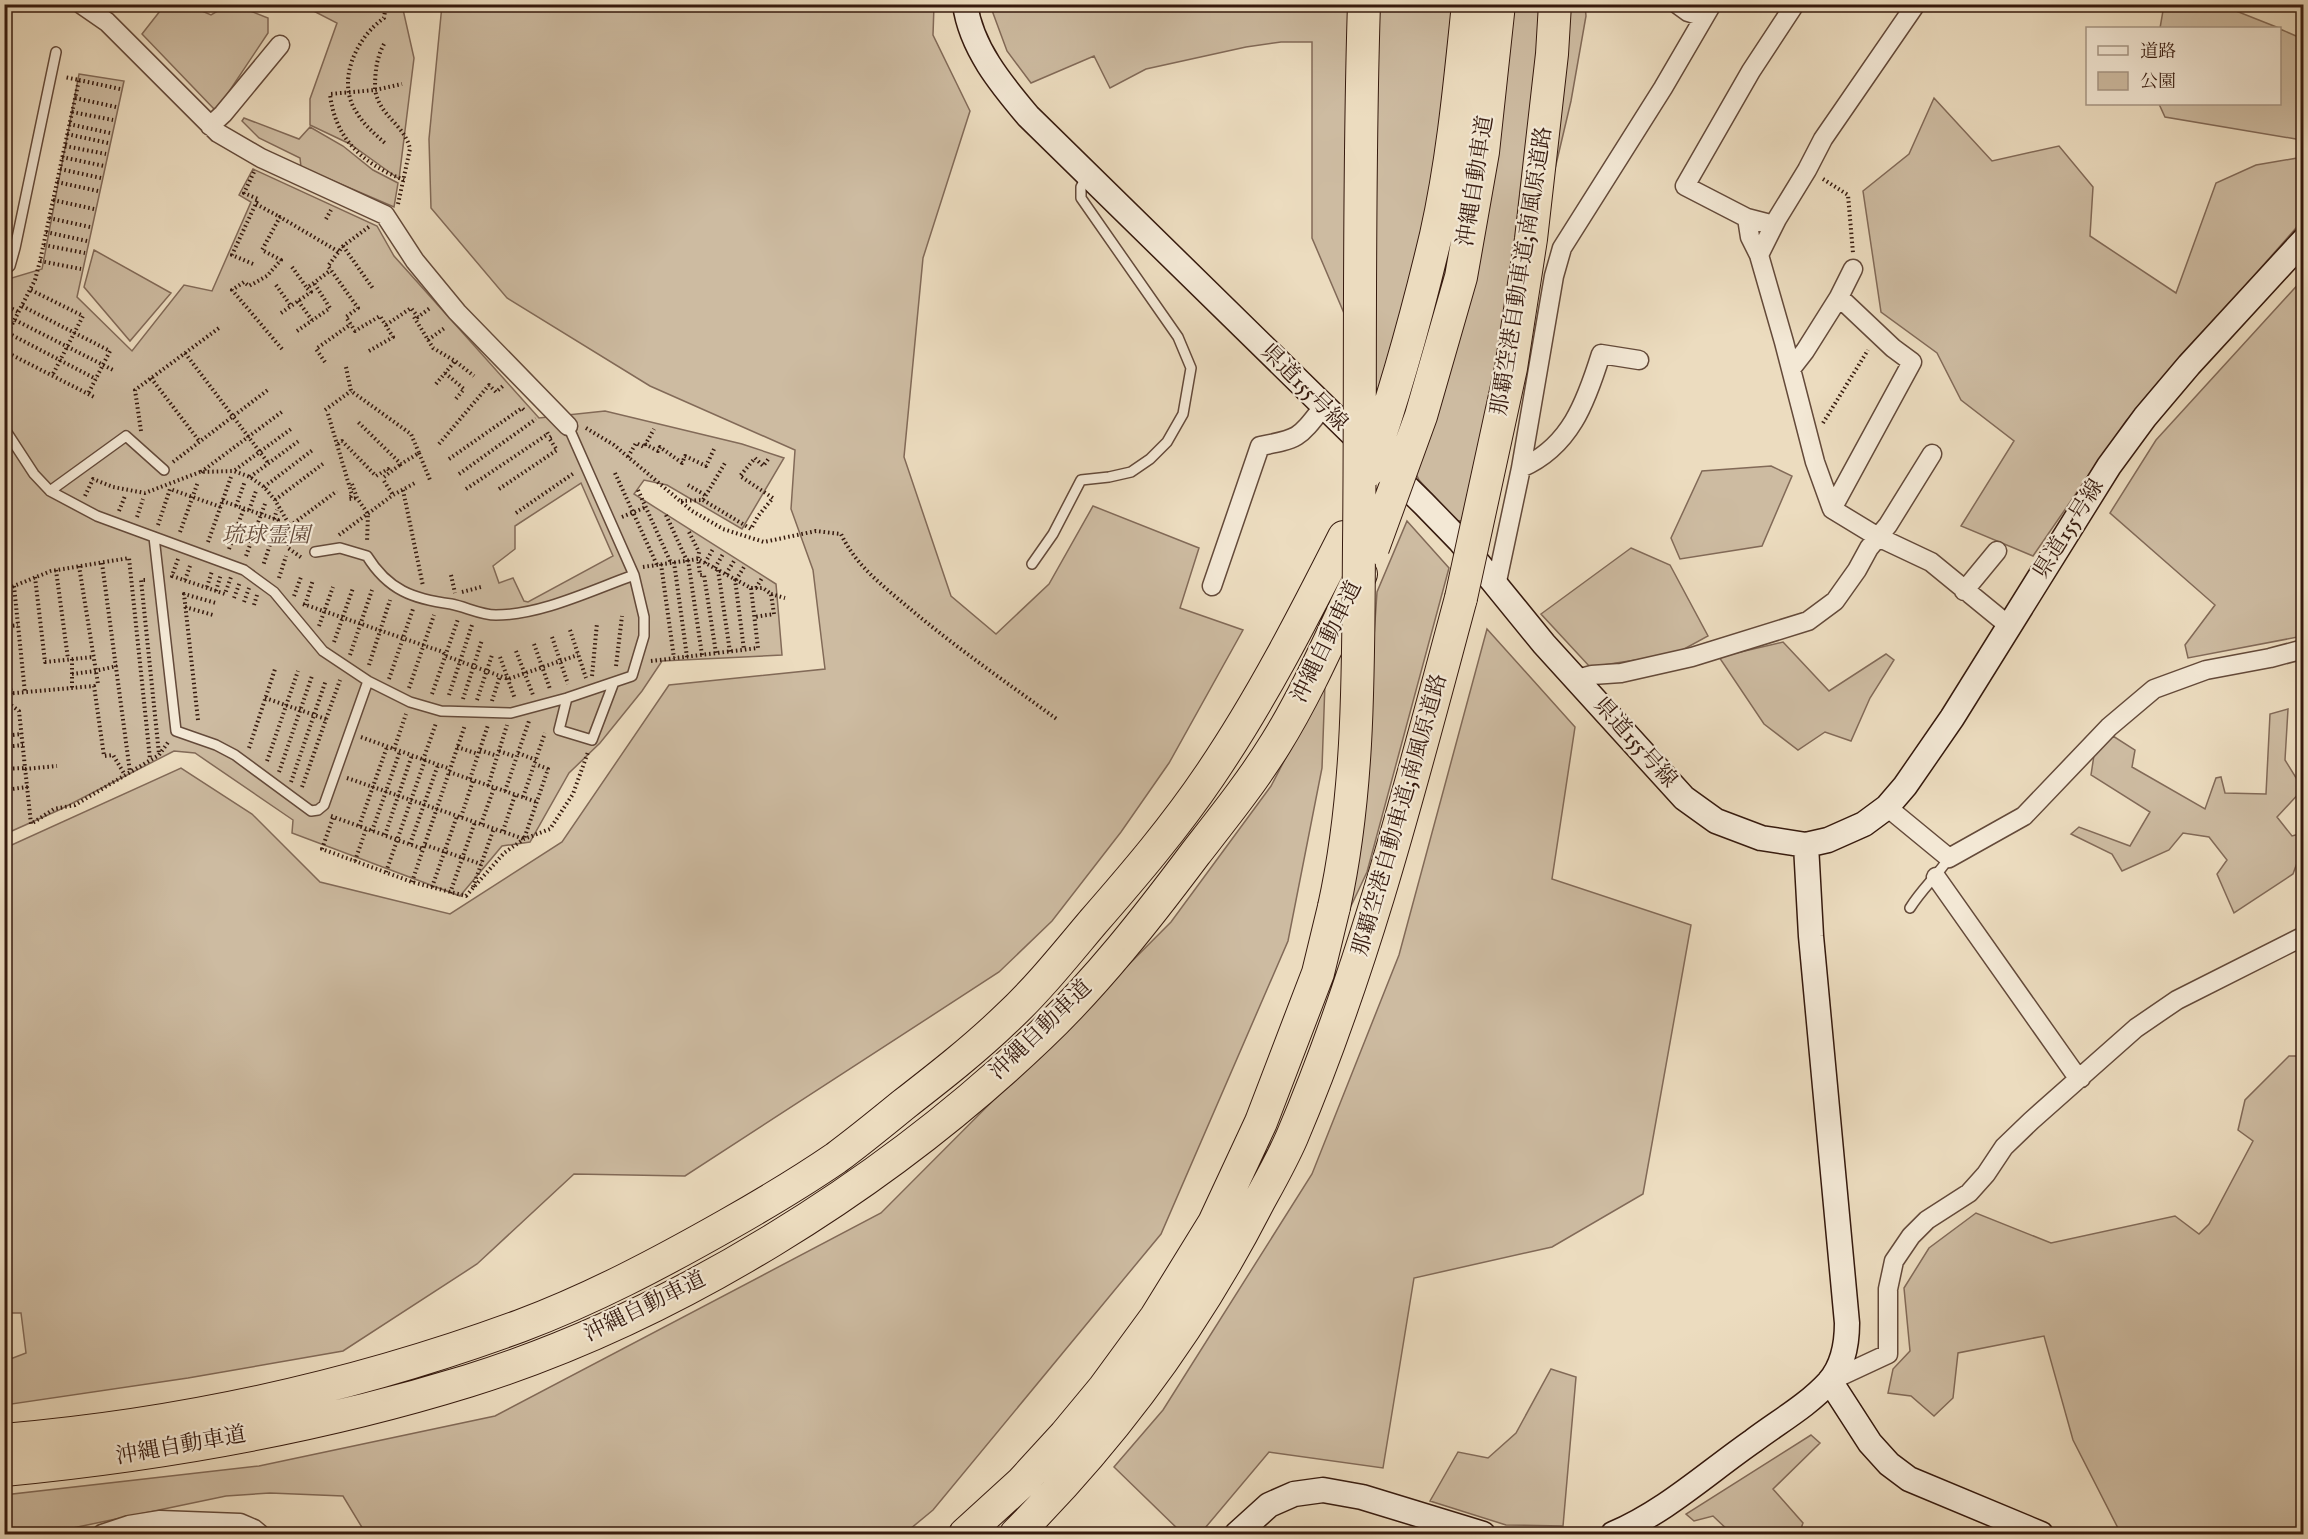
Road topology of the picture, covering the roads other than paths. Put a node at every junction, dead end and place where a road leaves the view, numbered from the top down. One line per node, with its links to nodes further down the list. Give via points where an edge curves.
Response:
1 (81, 4): 13 (street, via 107,22)
2 (965, 4): 14 (main road, 県道155号線, via 978,47 1001,84)
3 (1364, 4): 61 (highway, 那覇空港自動車道;南風原道路, bridge, via 1358,691 1343,865 1318,973 1261,1122 1219,1213 1156,1317 1065,1435 1022,1482)
4 (1468, 4): 57 (highway, 沖縄自動車道, bridge, via 1455,121 1436,234 1391,406 1344,537 1304,617 1210,774 1153,853 1009,1016 836,1158 758,1208 669,1258 522,1325 336,1383 230,1409)
5 (1499, 4): 58 (highway, 沖縄自動車道, bridge, via 1483,152 1461,277 1421,416 1373,548 1276,742 1158,903 1090,985 1038,1038 926,1134 793,1227 685,1290 534,1357 468,1381 238,1437 77,1463)
6 (1555, 4): 62 (highway, 那覇空港自動車道;南風原道路, bridge, via 1531,239 1511,368 1461,598 1401,821 1345,1002 1291,1140 1242,1234 1185,1330 1094,1452)
7 (1677, 4): 10 (street, via 1688,12)
8 (1795, 4): 15 (street, via 1751,70 1685,186)
9 (1916, 4): 16 (street, via 1823,139)
10 (1708, 11): 30 (street, via 1562,248)
11 (279, 45): 13 (street)
12 (56, 52): 20 (lane, via 15,248 10,266)
13 (210, 126): 27 (street, via 261,158 386,217 457,312 518,373)
14 (1088, 175): 26 (main road, 県道155号線); 38 (lane, via 1081,187 1081,198 1178,336 1191,368 1189,385 1183,414 1167,442 1131,472 1081,480 1053,534)
15 (1747, 218): 16 (street); 18 (street, via 1750,237)
16 (1774, 225): 18 (street)
17 (2304, 240): 43 (main road, 県道155号線, via 2145,417 2109,465)
18 (1759, 255): 22 (street)
19 (1853, 269): 21 (street)
20 (4, 271)
21 (1839, 297): 23 (street); 33 (street, via 1912,362)
22 (1781, 330): 23 (street); 25 (street)
23 (1816, 332): 25 (street)
24 (1639, 360): 30 (street, via 1601,354 1578,416 1556,445 1538,461)
25 (1791, 369): 33 (street)
26 (1323, 407): 40 (street, via 1299,436 1260,446); 41 (main road, 県道155号線, via 1460,541)
27 (551, 420): 39 (lane, via 585,466)
28 (4, 428): 32 (lane)
29 (1932, 454): 35 (street)
30 (1521, 468): 41 (street)
31 (164, 470): 32 (lane, via 126,436)
32 (50, 491): 34 (lane)
33 (1832, 509): 35 (street)
34 (154, 537): 46 (lane, via 244,570 273,592 314,641); 46 (lane, via 176,731 216,745 245,761 311,811 318,810 324,805)
35 (1878, 537): 42 (street, via 1931,562); 45 (street, via 1835,601 1808,621 1692,657)
36 (315, 552): 39 (lane, via 340,548 367,556 377,573 400,590 426,601 498,615 552,605)
37 (1996, 552): 42 (street)
38 (1032, 564)
39 (632, 572): 47 (lane, via 644,617 644,636 632,676)
40 (1212, 586)
41 (1496, 586): 45 (main road, 県道155号線)
42 (1964, 591): 43 (street)
43 (2008, 625): 49 (main road, 県道155号線, via 1940,736)
44 (2304, 649): 51 (street, via 2206,670 2154,689 2109,727 2024,816)
45 (1577, 679): 50 (main road, 県道155号線, via 1699,811 1740,831)
46 (368, 681): 48 (lane, via 410,702 441,711 515,712)
47 (614, 682): 48 (lane); 48 (lane, via 592,740 559,730)
48 (569, 697)
49 (1887, 807): 50 (main road, 県道155号線, via 1841,836); 51 (street)
50 (1806, 845): 56 (main road, via 1847,1323 1843,1356)
51 (1949, 858): 52 (lane)
52 (1936, 877): 53 (lane); 55 (street)
53 (1910, 908)
54 (2304, 936): 55 (street, via 2178,1000 2136,1028)
55 (2081, 1078): 56 (street, via 2004,1147 1969,1192 1927,1220 1911,1236 1894,1261 1888,1289 1888,1354)
56 (1830, 1381): 65 (main road, via 1679,1496); 66 (main road, via 1870,1443 1909,1479)
57 (4, 1440)
58 (4, 1470)
59 (102, 1534): 60 (street, via 160,1520 240,1523)
60 (260, 1534)
61 (965, 1534)
62 (1016, 1534)
63 (1237, 1534): 64 (main road, via 1269,1505 1294,1494 1323,1490 1362,1497)
64 (1483, 1534)
65 (1613, 1534)
66 (2041, 1534)

